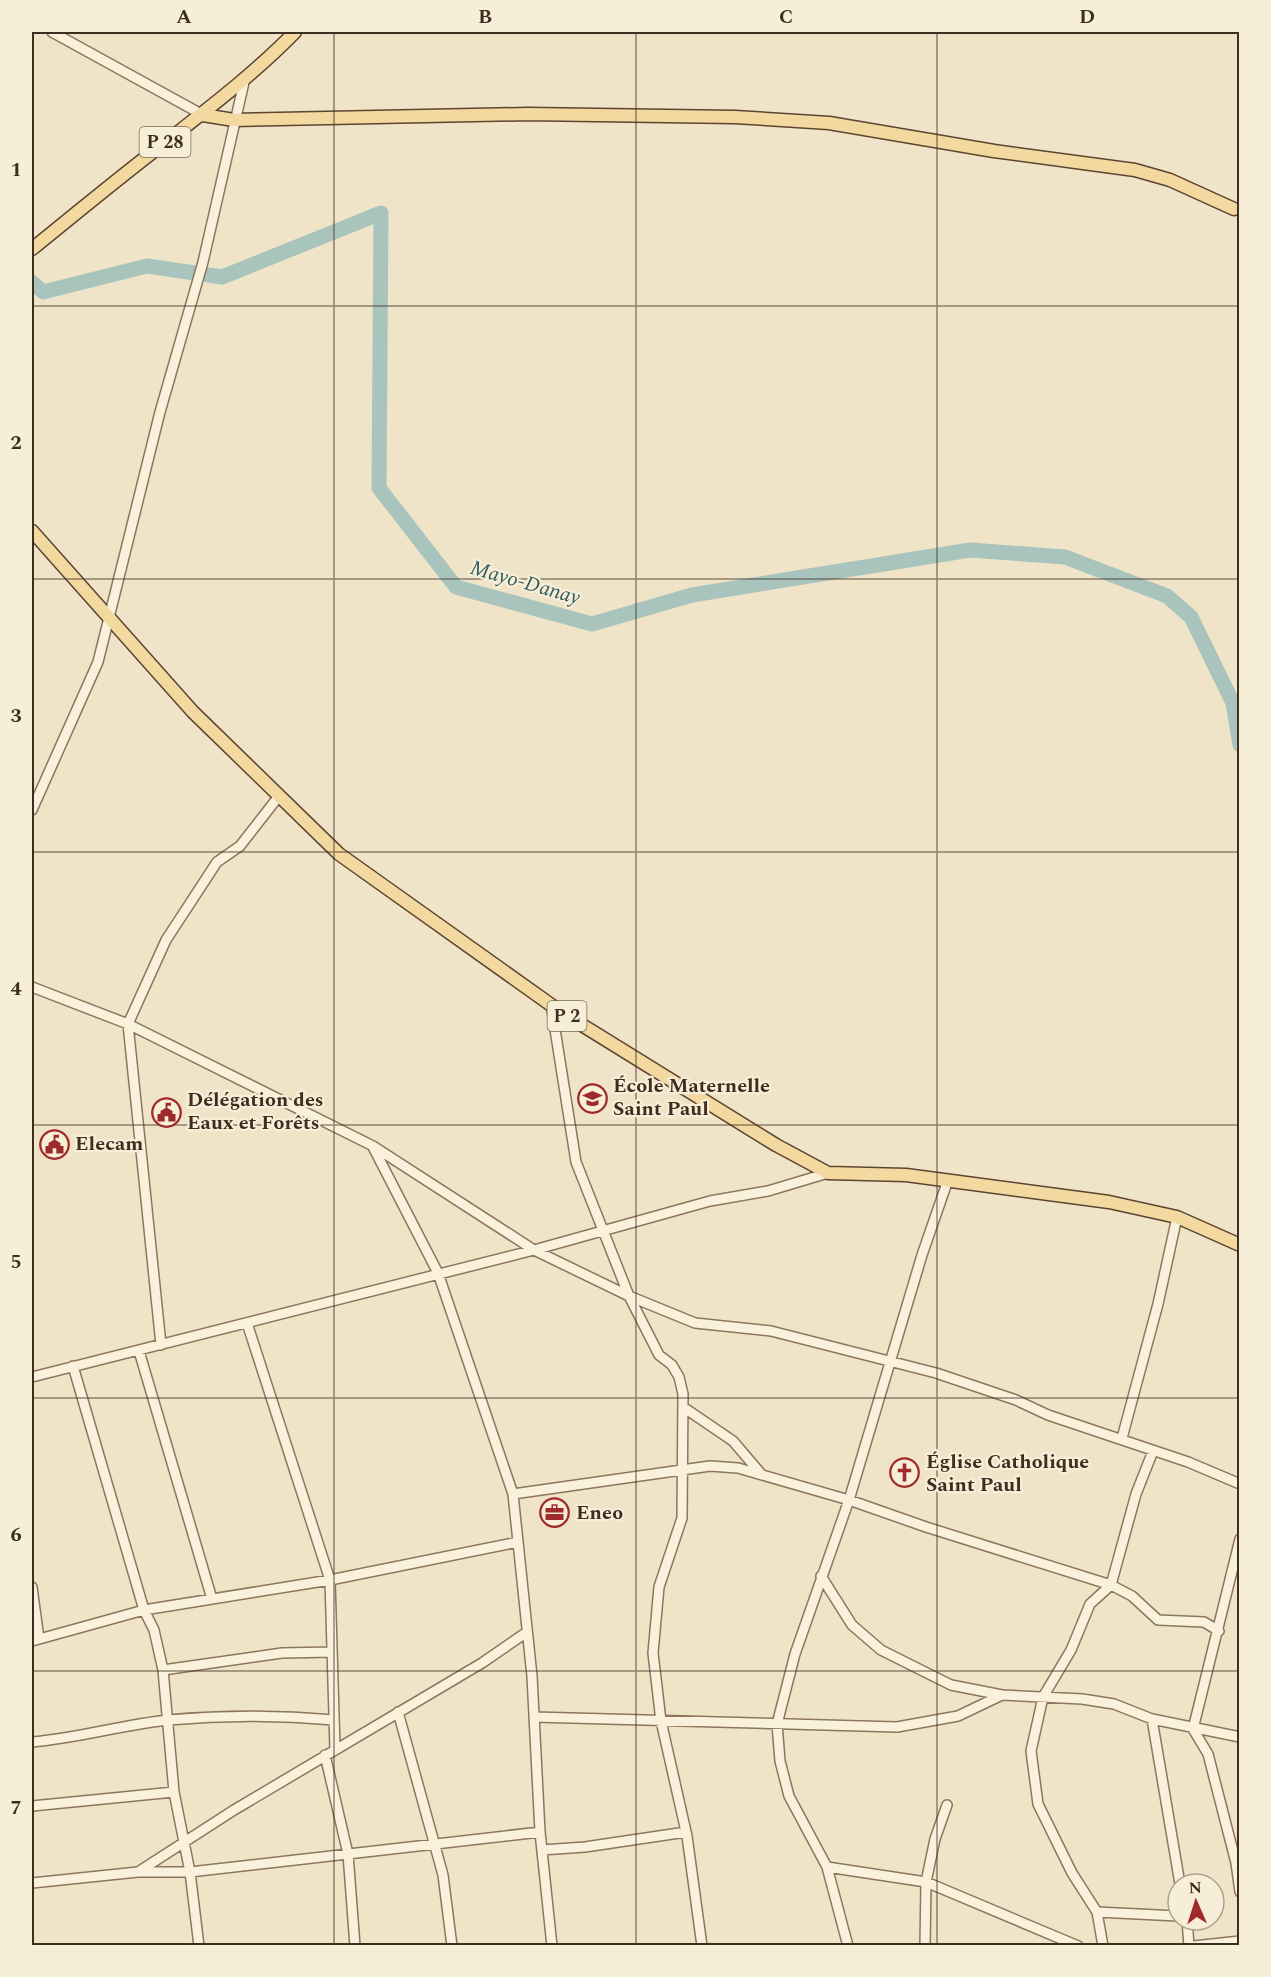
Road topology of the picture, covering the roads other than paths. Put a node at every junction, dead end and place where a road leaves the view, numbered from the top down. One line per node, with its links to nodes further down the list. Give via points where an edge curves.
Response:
1 (52, 32): 4 (street)
2 (295, 32): 3 (main road, P 28)
3 (245, 78): 4 (main road, P 28); 5 (street)
4 (203, 115): 5 (main road); 7 (main road, P 28)
5 (234, 120): 6 (main road, via 528,114 735,117 829,123 1135,170 1170,180); 9 (street, via 203,262 160,412)
6 (1237, 210)
7 (32, 249)
8 (32, 531): 9 (main road, P 2)
9 (111, 620): 10 (street, via 92,680); 12 (main road, P 2, via 193,712)
10 (44, 784): 11 (street); 13 (street)
11 (32, 796)
12 (279, 796): 15 (main road, P 2, via 339,854); 16 (street, via 240,846 217,862 166,940)
13 (32, 810)
14 (32, 987): 16 (street)
15 (550, 1004): 18 (main road, P 2, via 719,1111); 21 (street, via 576,1162)
16 (128, 1024): 17 (street); 27 (street)
17 (373, 1146): 23 (street); 24 (street)
18 (828, 1173): 19 (main road, P 2); 21 (street)
19 (948, 1180): 20 (main road, P 2, via 1109,1202); 29 (street)
20 (1178, 1217): 22 (main road, P 2); 33 (street)
21 (601, 1230): 23 (street); 25 (street)
22 (1239, 1245)
23 (534, 1250): 24 (street); 25 (street)
24 (438, 1273): 26 (street); 38 (street)
25 (629, 1296): 29 (street, via 695,1323 771,1331); 32 (street, via 659,1355 679,1377)
26 (247, 1323): 27 (street); 43 (street)
27 (161, 1345): 28 (street)
28 (139, 1351): 30 (street); 46 (street)
29 (892, 1362): 33 (street, via 946,1376); 39 (street)
30 (73, 1366): 31 (street); 47 (street)
31 (32, 1377)
32 (683, 1407): 35 (street); 36 (street, via 733,1441)
33 (1122, 1438): 34 (street)
34 (1153, 1451): 37 (street); 44 (street, via 1136,1494)
35 (684, 1470): 36 (street, via 727,1467); 38 (street); 60 (street, via 682,1518 656,1611 653,1653)
36 (762, 1475): 39 (street)
37 (1239, 1484)
38 (513, 1494): 41 (street)
39 (849, 1500): 42 (street); 44 (street)
40 (1239, 1539): 48 (street)
41 (518, 1542): 43 (street); 49 (street)
42 (821, 1576): 53 (street, via 852,1625 881,1650 951,1685); 61 (street)
43 (330, 1580): 46 (street); 51 (street)
44 (1111, 1585): 48 (street, via 1132,1596 1158,1620 1204,1622); 54 (street, via 1090,1605 1071,1650)
45 (32, 1587): 50 (street)
46 (212, 1599): 47 (street)
47 (144, 1610): 50 (street); 52 (street, via 154,1630)
48 (1219, 1630): 62 (street)
49 (527, 1632): 55 (street); 56 (street)
50 (35, 1640)
51 (332, 1652): 52 (street, via 268,1654); 59 (street)
52 (163, 1670): 58 (street)
53 (1002, 1695): 54 (street); 61 (street, via 958,1716 897,1727)
54 (1043, 1697): 57 (street, via 1114,1704); 83 (street, via 1031,1751 1038,1804 1072,1873)
55 (398, 1712): 65 (street); 73 (street)
56 (534, 1718): 60 (street); 70 (street)
57 (1152, 1719): 62 (street); 79 (street)
58 (166, 1720): 59 (street, via 264,1714); 64 (street); 67 (street)
59 (334, 1720): 65 (street)
60 (661, 1721): 61 (street); 71 (street)
61 (777, 1724): 76 (street, via 780,1761 789,1796)
62 (1193, 1729): 63 (street); 82 (street, via 1208,1754 1236,1863)
63 (1239, 1737)
64 (32, 1742)
65 (335, 1749): 66 (street)
66 (325, 1755): 72 (street); 75 (street)
67 (174, 1792): 69 (street); 72 (street)
68 (947, 1804): 80 (street)
69 (32, 1806)
70 (540, 1832): 73 (street); 74 (street)
71 (686, 1832): 74 (street); 90 (street)
72 (185, 1842): 77 (street); 78 (street)
73 (434, 1842): 75 (street); 88 (street)
74 (542, 1850): 89 (street)
75 (348, 1854): 78 (street); 87 (street)
76 (827, 1867): 80 (street); 91 (street)
77 (138, 1872): 78 (street); 81 (street)
78 (190, 1872): 86 (street)
79 (1178, 1872)
80 (926, 1882): 92 (street); 93 (street)
81 (32, 1883)
82 (1239, 1892)
83 (1097, 1912): 84 (street); 94 (street)
84 (1166, 1915)
85 (1239, 1941): 95 (street)
86 (199, 1946)
87 (355, 1946)
88 (452, 1946)
89 (552, 1946)
90 (702, 1946)
91 (848, 1946)
92 (925, 1946)
93 (1078, 1946)
94 (1103, 1946)
95 (1194, 1946)

